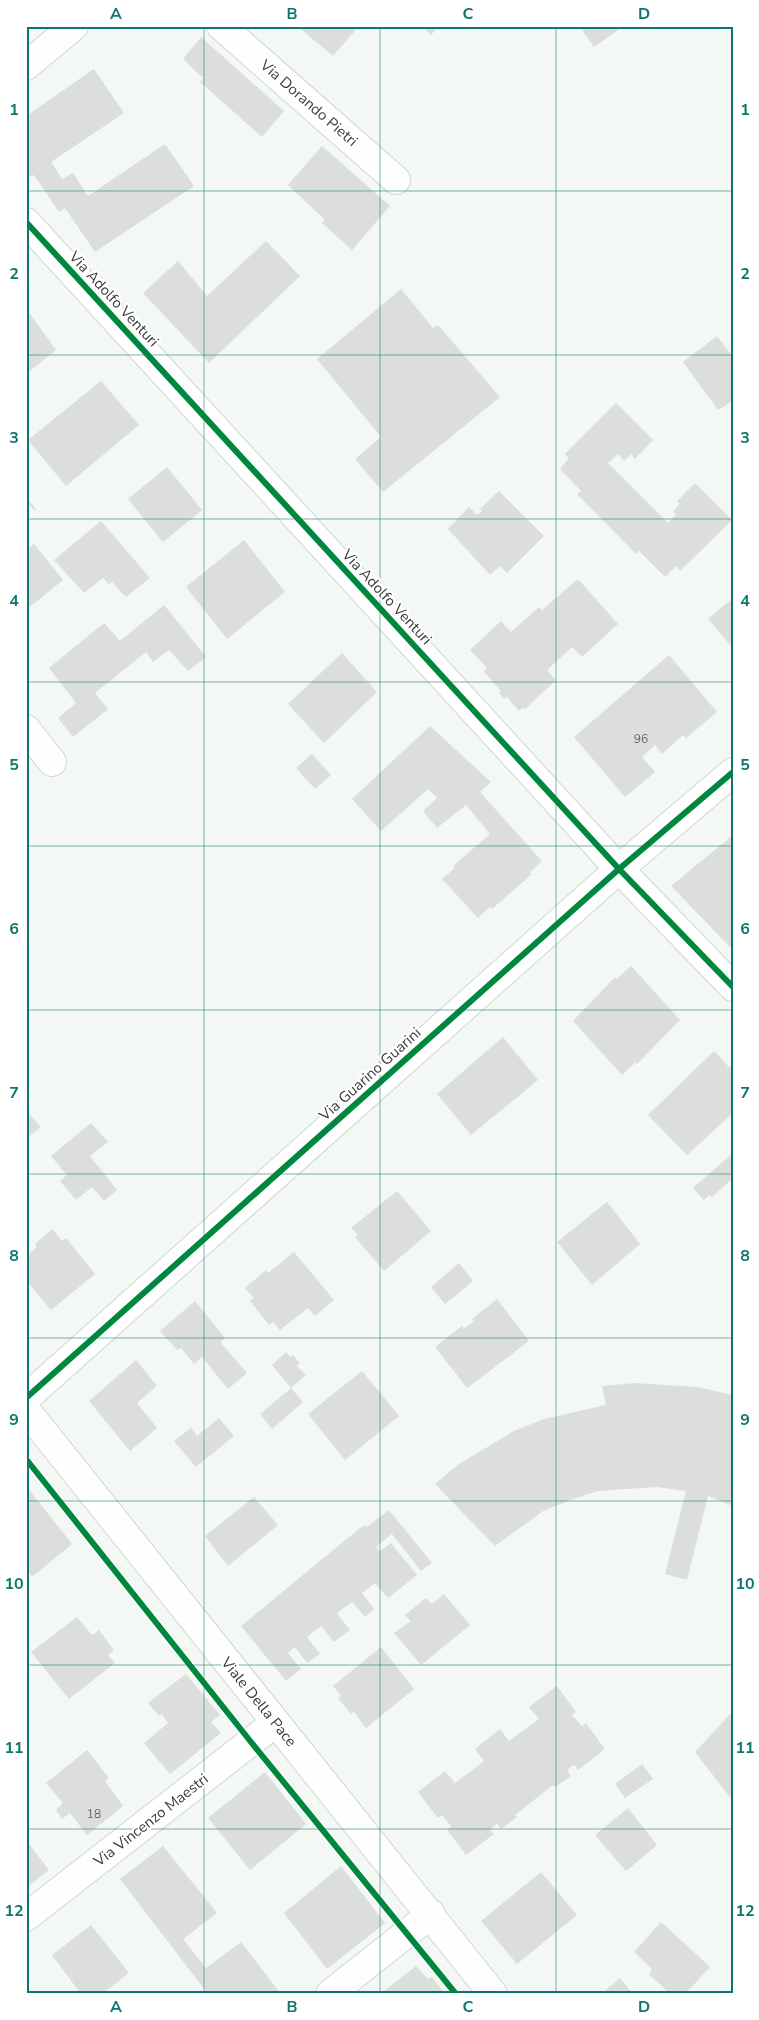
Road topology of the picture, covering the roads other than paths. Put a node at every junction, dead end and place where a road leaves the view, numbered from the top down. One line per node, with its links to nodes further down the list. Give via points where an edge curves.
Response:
1 (74, 26): 3 (street)
2 (221, 26): 4 (street, Via Dorando Pietri)
3 (26, 66)
4 (396, 180)
5 (26, 222): 9 (street, Via Adolfo Venturi)
6 (26, 730): 7 (street)
7 (52, 762)
8 (733, 772): 9 (street, Via Guarino Guarini)
9 (619, 869): 10 (street, Via Adolfo Venturi); 11 (street, Via Guarino Guarini)
10 (733, 987)
11 (26, 1398)
12 (26, 1410): 13 (street, Viale Della Pace)
13 (275, 1723): 14 (street, Viale Della Pace); 15 (street, Via Vincenzo Maestri)
14 (431, 1914): 16 (street); 17 (street, Viale Della Pace)
15 (26, 1917)
16 (330, 1994)
17 (493, 1994)

